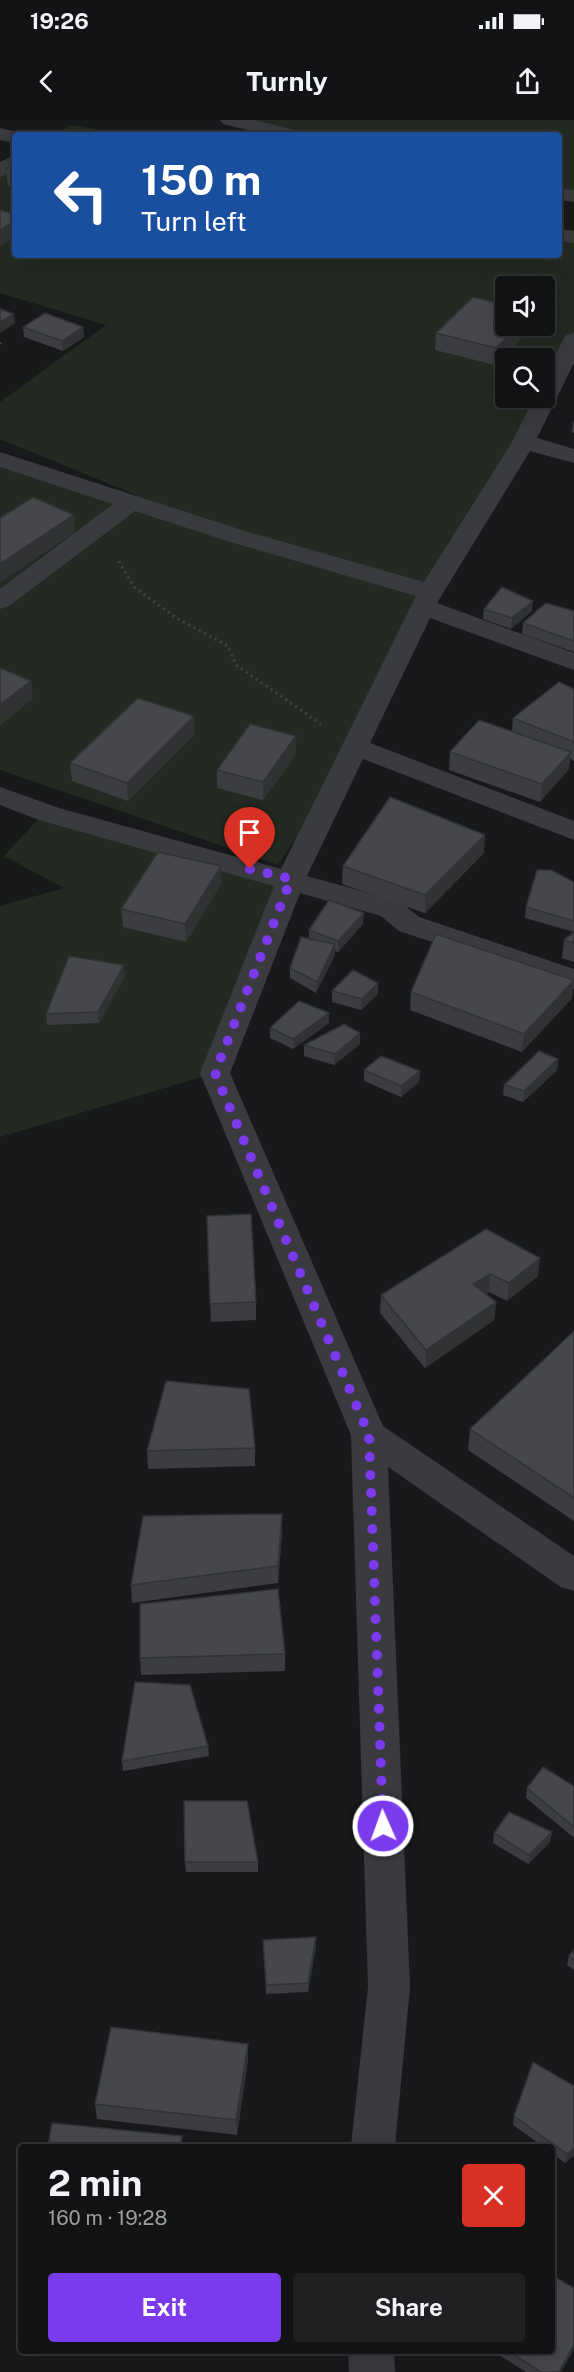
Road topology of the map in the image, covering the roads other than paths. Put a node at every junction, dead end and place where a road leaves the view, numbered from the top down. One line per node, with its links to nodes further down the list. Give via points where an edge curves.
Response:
1 (231, 120): 2 (street)
2 (277, 125)
3 (574, 340): 4 (street)
4 (524, 442): 5 (street); 8 (street)
5 (574, 456)
6 (0, 459): 7 (street)
7 (131, 502): 8 (street); 9 (street)
8 (427, 600): 10 (street); 11 (street)
9 (0, 601)
10 (574, 662)
11 (356, 747): 13 (street); 14 (street)
12 (0, 795): 14 (street, via 49,814)
13 (574, 831)
14 (291, 879): 15 (street, via 391,909 409,924); 16 (street, via 215,1073)
15 (574, 979)
16 (369, 1435): 17 (street); 18 (street, via 389,1987)
17 (574, 1576)
18 (373, 2144)
19 (371, 2354): 20 (street)
20 (372, 2372)

